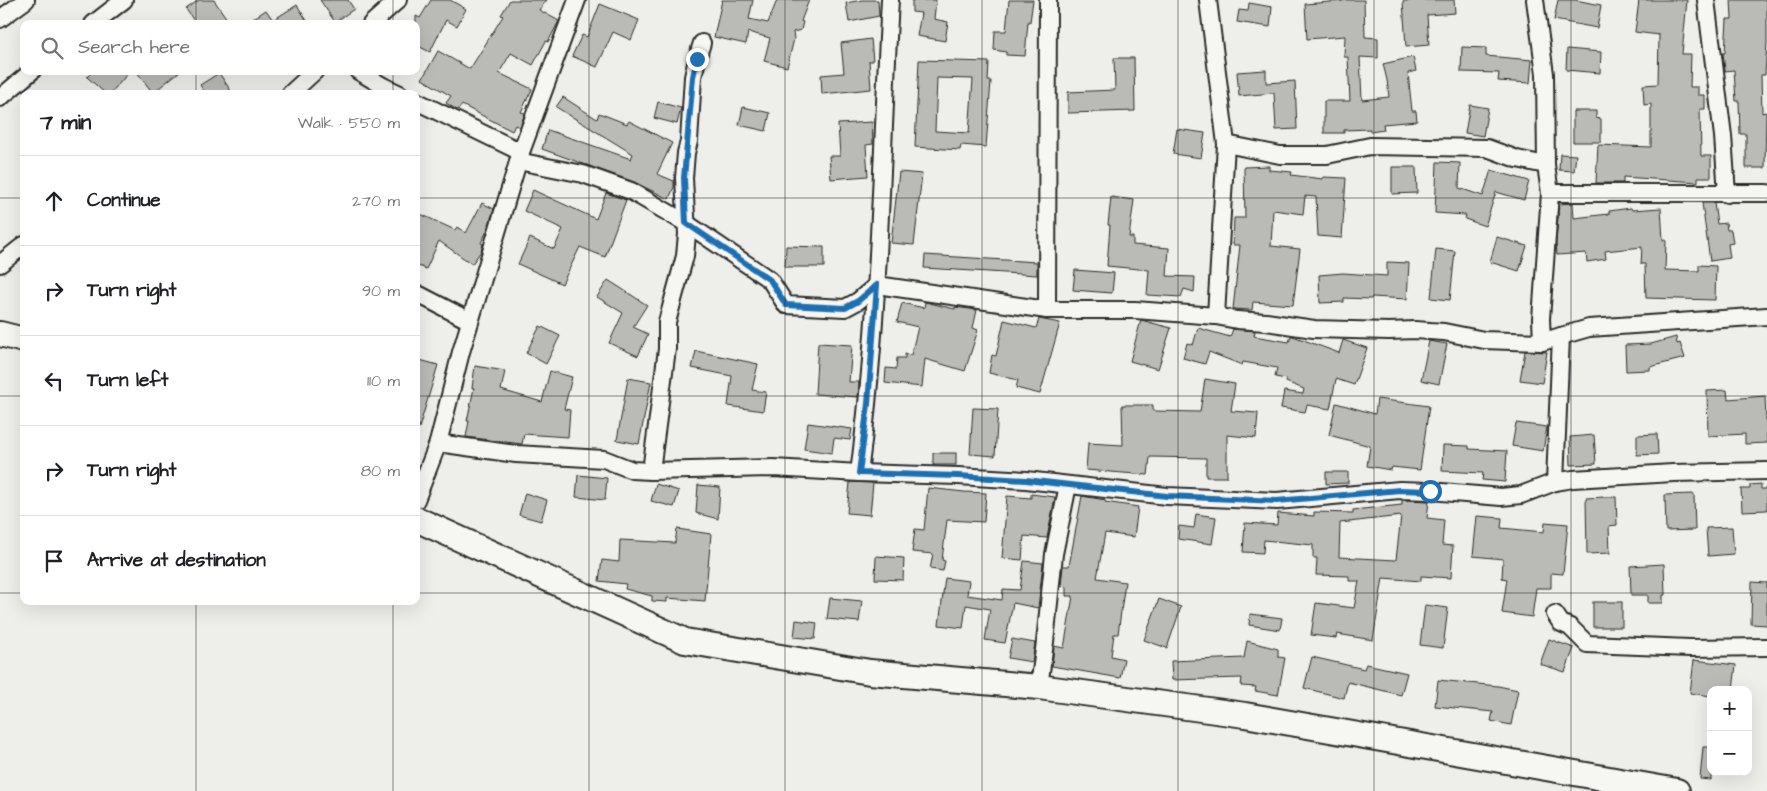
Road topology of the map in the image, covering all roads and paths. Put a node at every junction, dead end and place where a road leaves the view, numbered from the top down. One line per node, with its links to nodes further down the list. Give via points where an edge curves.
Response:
1 (26, 0): 10 (street)
2 (124, 0): 11 (street)
3 (398, 0): 12 (street)
4 (577, 0): 22 (street)
5 (890, 0): 30 (street)
6 (1048, 0): 32 (street)
7 (1208, 0): 21 (street)
8 (1535, 0): 23 (street, via 1545,74)
9 (1706, 0): 26 (street)
10 (0, 18)
11 (98, 20)
12 (376, 20)
13 (702, 43): 27 (street, via 693,77 686,153)
14 (27, 75): 19 (street)
15 (311, 75): 17 (street)
16 (365, 75): 18 (street)
17 (294, 90)
18 (392, 90)
19 (0, 98)
20 (420, 103): 22 (street)
21 (1226, 144): 23 (street, via 1280,155 1326,155 1370,146 1487,148); 33 (street)
22 (520, 157): 27 (street, via 631,191); 35 (street)
23 (1546, 165): 24 (street)
24 (1550, 193): 26 (street); 39 (street)
25 (1767, 193): 26 (street)
26 (1727, 194)
27 (686, 223): 30 (street, via 770,280 786,305 845,308); 41 (street, via 685,256 667,322 667,349)
28 (20, 248): 29 (street)
29 (0, 264)
30 (877, 285): 32 (street); 43 (street)
31 (420, 294): 35 (street)
32 (1047, 310): 33 (street, via 1135,310)
33 (1216, 316): 39 (street, via 1314,329 1415,330 1484,340)
34 (1767, 316): 37 (street, via 1589,328)
35 (470, 322): 40 (street)
36 (0, 334): 38 (street)
37 (1561, 336): 39 (street); 44 (street)
38 (20, 339)
39 (1542, 342)
40 (438, 443): 41 (street, via 516,454 604,458 632,470); 46 (street)
41 (651, 471): 43 (street, via 773,468)
42 (1767, 471): 44 (street)
43 (859, 473): 45 (street, via 958,476)
44 (1555, 482): 45 (street, via 1521,495 1501,497 1400,490 1277,501 1167,496)
45 (1068, 485): 50 (street, via 1054,554)
46 (420, 490)
47 (420, 521): 50 (street, via 685,642 870,672)
48 (1555, 614): 49 (street, via 1587,644)
49 (1767, 647)
50 (1039, 687): 51 (street, via 1245,714)
51 (1677, 791)

